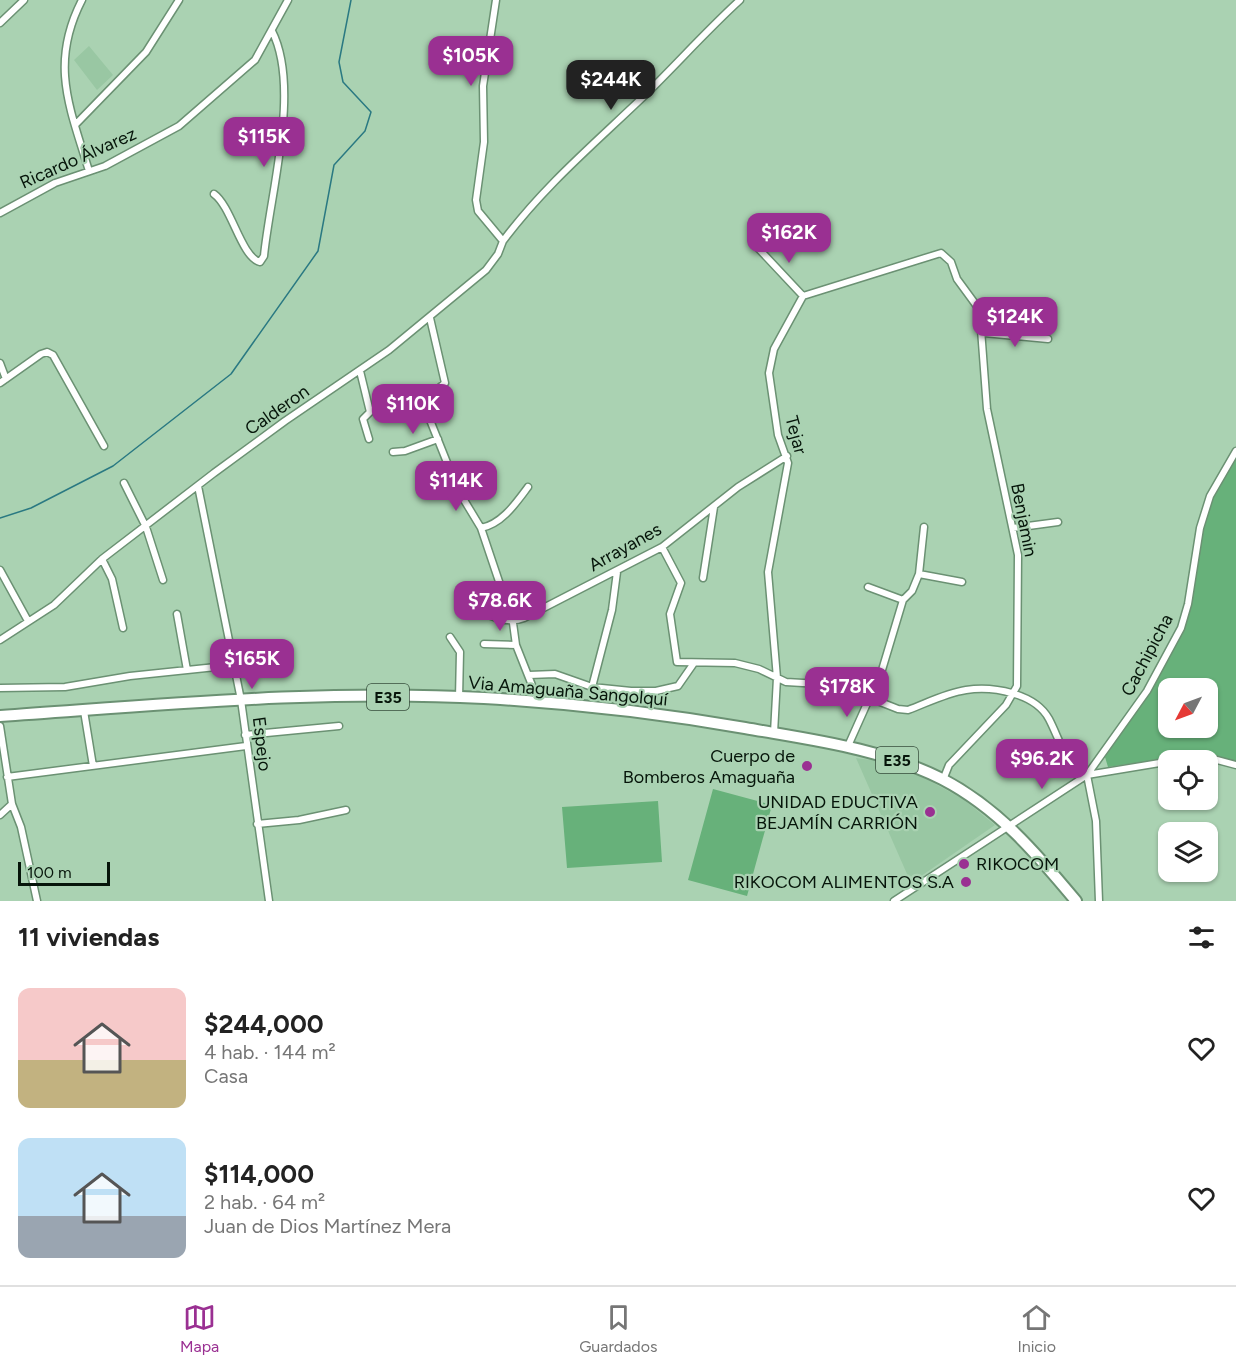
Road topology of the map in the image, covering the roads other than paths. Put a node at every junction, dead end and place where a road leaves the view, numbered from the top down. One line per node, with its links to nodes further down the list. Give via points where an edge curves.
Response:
1 (24, 0): 7 (street)
2 (82, 0): 9 (street, via 63,60 67,102)
3 (179, 0): 9 (street, via 146,52)
4 (288, 0): 8 (street, Ricardo Álvarez)
5 (496, 0): 14 (street, via 483,86 484,142 476,206)
6 (740, 0): 14 (street, Calderon, via 555,178)
7 (0, 23)
8 (272, 31): 10 (street, Ricardo Álvarez, via 255,60 179,126); 11 (street, via 282,77 283,118 264,256 260,262 250,255)
9 (76, 124): 10 (street)
10 (89, 171): 13 (street, Ricardo Álvarez, via 55,183)
11 (214, 194)
12 (0, 202): 13 (street)
13 (3, 211)
14 (504, 241): 17 (street, Calderon, via 486,270)
15 (758, 248): 16 (street)
16 (803, 296): 18 (street, Benjamin, via 941,253 947,256 957,279 979,309); 28 (street, Tejar, via 774,349 769,373 778,435)
17 (430, 318): 21 (street, Calderon); 24 (street, via 445,383 423,403)
18 (984, 333): 19 (street); 37 (street, Benjamin, via 987,409)
19 (1048, 339)
20 (0, 363): 22 (street)
21 (360, 371): 23 (street, via 370,412 363,419); 30 (street, Calderon)
22 (3, 381): 25 (street, via 41,354 53,355)
23 (369, 439)
24 (438, 439): 27 (street); 36 (street, via 458,490)
25 (104, 446)
26 (1236, 451): 79 (street, Cachipicha, via 1210,496 1200,528 1181,628 1136,708)
27 (393, 452)
28 (787, 456): 32 (street, Arrayanes); 61 (street, Tejar, via 787,481 768,572)
29 (124, 483): 34 (street)
30 (198, 486): 34 (street, Calderon); 58 (street, Espejo)
31 (528, 487): 36 (street, via 502,517)
32 (714, 506): 38 (street, Arrayanes); 43 (street)
33 (1058, 522): 37 (street)
34 (146, 527): 39 (street, Calderon); 44 (street)
35 (924, 527): 42 (street)
36 (481, 528): 51 (street)
37 (1013, 528): 64 (street, Benjamin, via 1018,555 1019,654)
38 (662, 547): 41 (street, Arrayanes); 57 (street, via 681,583 669,614 675,658 681,663)
39 (102, 559): 50 (street, Calderon, via 59,601); 52 (street, via 112,579)
40 (0, 570): 50 (street)
41 (617, 572): 51 (street, Arrayanes); 62 (street, via 612,610)
42 (919, 574): 45 (street); 47 (street)
43 (703, 578)
44 (163, 580)
45 (962, 582)
46 (868, 587): 47 (street)
47 (903, 600): 66 (street, via 882,670)
48 (463, 604): 51 (street)
49 (177, 614): 59 (street)
50 (28, 621): 54 (street, Calderon)
51 (513, 623): 56 (street)
52 (123, 628)
53 (450, 637): 65 (street, via 459,652)
54 (0, 640)
55 (483, 644): 56 (street)
56 (516, 645): 60 (street)
57 (694, 663): 61 (street, via 735,663); 62 (street, via 675,687 631,691)
58 (235, 665): 59 (street); 67 (street, Espejo)
59 (187, 670): 63 (street, via 65,687)
60 (529, 675): 62 (street, via 560,675); 68 (street)
61 (777, 678): 66 (street, via 791,683 837,685); 73 (street, Tejar)
62 (592, 687)
63 (0, 688)
64 (1014, 694): 66 (street, via 967,690 908,710 887,707); 79 (street, via 1035,701 1042,708 1066,758); 81 (street, via 949,765)
65 (459, 698): 67 (highway, Via Amaguaña Sangolquí / E35); 68 (highway, Via Amaguaña Sangolquí / E35)
66 (868, 698): 76 (street)
67 (241, 700): 69 (highway, Via Amaguaña Sangolquí / E35); 74 (street, Espejo)
68 (540, 704): 73 (highway, Via Amaguaña Sangolquí / E35, via 636,712)
69 (84, 711): 70 (highway, Via Amaguaña Sangolquí / E35); 78 (street)
70 (0, 716)
71 (0, 726): 80 (street)
72 (339, 726): 74 (street)
73 (774, 733): 76 (highway, Via Amaguaña Sangolquí / E35)
74 (245, 735): 75 (street, Espejo)
75 (246, 746): 78 (street); 85 (street, Espejo)
76 (848, 746): 81 (highway, Via Amaguaña Sangolquí / E35, via 907,763)
77 (1236, 765): 79 (street, via 1202,756)
78 (93, 766): 80 (street)
79 (1087, 775): 86 (street, Cachipicha); 91 (street, via 1096,821)
80 (6, 777): 82 (street)
81 (944, 780): 86 (highway, Via Amaguaña Sangolquí / E35, via 984,804)
82 (12, 804): 84 (street); 87 (street)
83 (346, 810): 85 (street)
84 (0, 815)
85 (258, 824): 88 (street, Espejo)
86 (1010, 826): 89 (street, Cachipicha); 90 (highway, Via Amaguaña Sangolquí / E35)
87 (37, 901)
88 (269, 901)
89 (894, 901)
90 (1076, 901)
91 (1099, 901)

